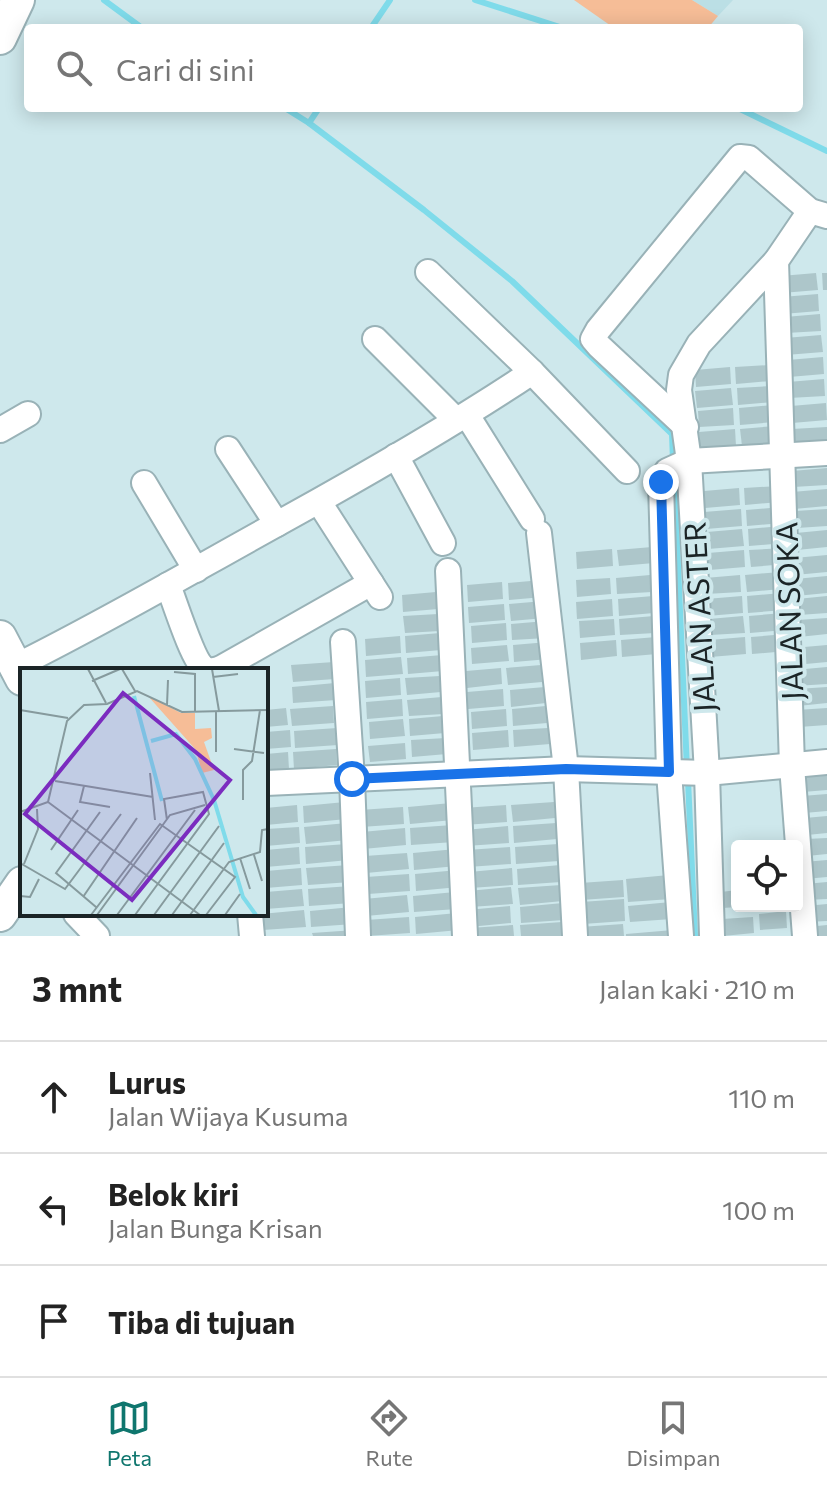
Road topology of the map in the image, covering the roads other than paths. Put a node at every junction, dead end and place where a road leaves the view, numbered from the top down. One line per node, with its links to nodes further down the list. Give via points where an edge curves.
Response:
1 (18, 0): 2 (main road)
2 (0, 38)
3 (818, 214): 4 (street); 10 (street, via 749,158 740,157 598,330 593,339 599,346)
4 (776, 261): 10 (street, via 699,344 681,375); 15 (street, JALAN SOKA)
5 (428, 272): 7 (street)
6 (375, 339): 9 (street)
7 (532, 372): 9 (street); 17 (street)
8 (28, 414): 11 (street)
9 (462, 418): 14 (street); 33 (street, via 536,526)
10 (686, 427): 16 (street)
11 (0, 430)
12 (228, 449): 20 (street)
13 (827, 453): 15 (street)
14 (396, 456): 19 (street); 21 (street)
15 (784, 456): 16 (street); 32 (street, JALAN SOKA)
16 (678, 466): 34 (street, via 661,482); 36 (street, JALAN ASTER)
17 (627, 471)
18 (144, 483): 22 (street)
19 (319, 502): 20 (street); 29 (street, via 375,590)
20 (277, 524): 22 (street)
21 (443, 543)
22 (196, 570): 24 (street)
23 (448, 571): 35 (street)
24 (168, 585): 27 (street); 28 (street)
25 (0, 637): 30 (main road)
26 (343, 642): 37 (street)
27 (26, 668)
28 (204, 668)
29 (220, 668)
30 (19, 672)
31 (827, 762): 32 (street)
32 (792, 766): 36 (street); 50 (street, JALAN SOKA)
33 (566, 769): 34 (street); 35 (street); 47 (street)
34 (669, 772): 36 (street); 48 (street)
35 (456, 773): 37 (street); 46 (street)
36 (707, 773): 49 (street, JALAN ASTER)
37 (352, 779): 38 (street); 45 (street)
38 (268, 783)
39 (20, 886): 40 (main road)
40 (0, 915)
41 (78, 916): 43 (street)
42 (250, 916): 44 (street)
43 (97, 936)
44 (252, 936)
45 (358, 936)
46 (465, 936)
47 (575, 936)
48 (681, 936)
49 (712, 936)
50 (805, 936)

